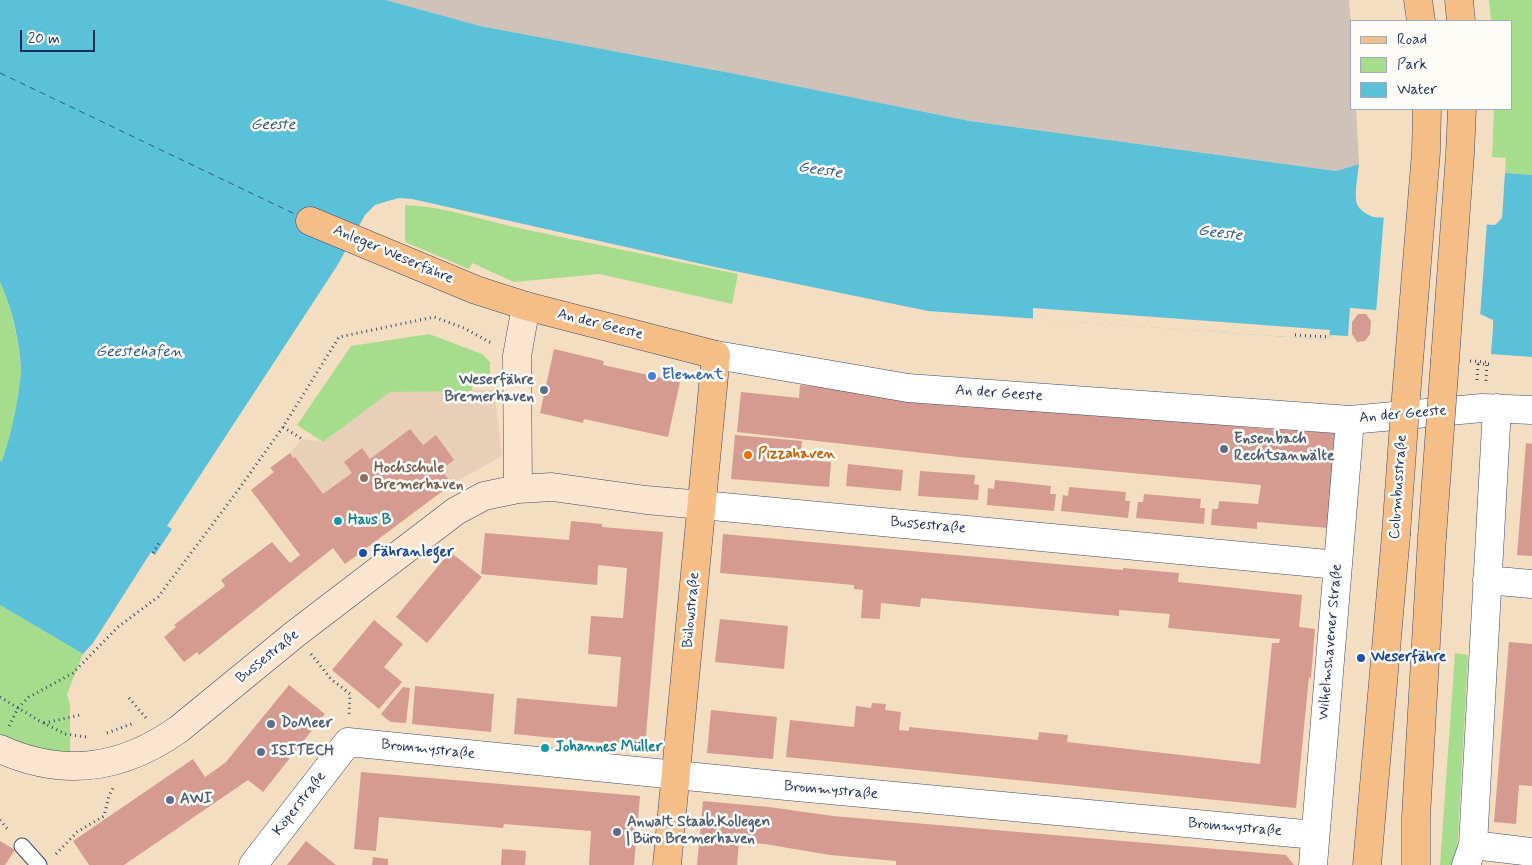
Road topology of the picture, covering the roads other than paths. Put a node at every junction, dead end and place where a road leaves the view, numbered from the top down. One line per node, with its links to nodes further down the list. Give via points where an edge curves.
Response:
1 (1418, 0): 3 (main road)
2 (1460, 0): 4 (main road)
3 (1421, 20)
4 (1461, 20)
5 (1427, 110): 30 (main road, Columbusstraße, bridge, via 1396,534)
6 (1462, 110): 31 (main road, bridge, via 1432,538)
7 (310, 221): 8 (main road, Anleger Weserfähre)
8 (476, 290): 9 (main road, An der Geeste)
9 (526, 306): 10 (main road, An der Geeste); 14 (street, via 518,356)
10 (716, 355): 13 (street, An der Geeste, via 908,388); 15 (main road, Bülowstraße)
11 (1490, 391): 12 (street, An der Geeste); 13 (street, An der Geeste, via 1482,408); 17 (street)
12 (1532, 410)
13 (1350, 420): 16 (street, Wilhelmshavener Straße)
14 (518, 489): 15 (street, Bussestraße, via 552,487); 20 (street, Bussestraße, via 484,496 456,511 167,737 146,750 116,760 69,766 23,759)
15 (702, 505): 16 (street, Bussestraße); 21 (main road, Bülowstraße)
16 (1338, 565): 22 (street, Wilhelmshavener Straße)
17 (1487, 580): 18 (street); 25 (street)
18 (1532, 584)
19 (348, 742): 21 (street, Brommystraße); 27 (street, Köperstraße)
20 (0, 749)
21 (676, 776): 22 (street, Brommystraße); 28 (main road, Bülowstraße)
22 (1315, 835): 29 (street, Wilhelmshavener Straße)
23 (22, 846): 26 (lane)
24 (1532, 852): 25 (street)
25 (1469, 855)
26 (39, 865)
27 (253, 865)
28 (668, 865)
29 (1313, 865)
30 (1367, 865)
31 (1416, 865)

